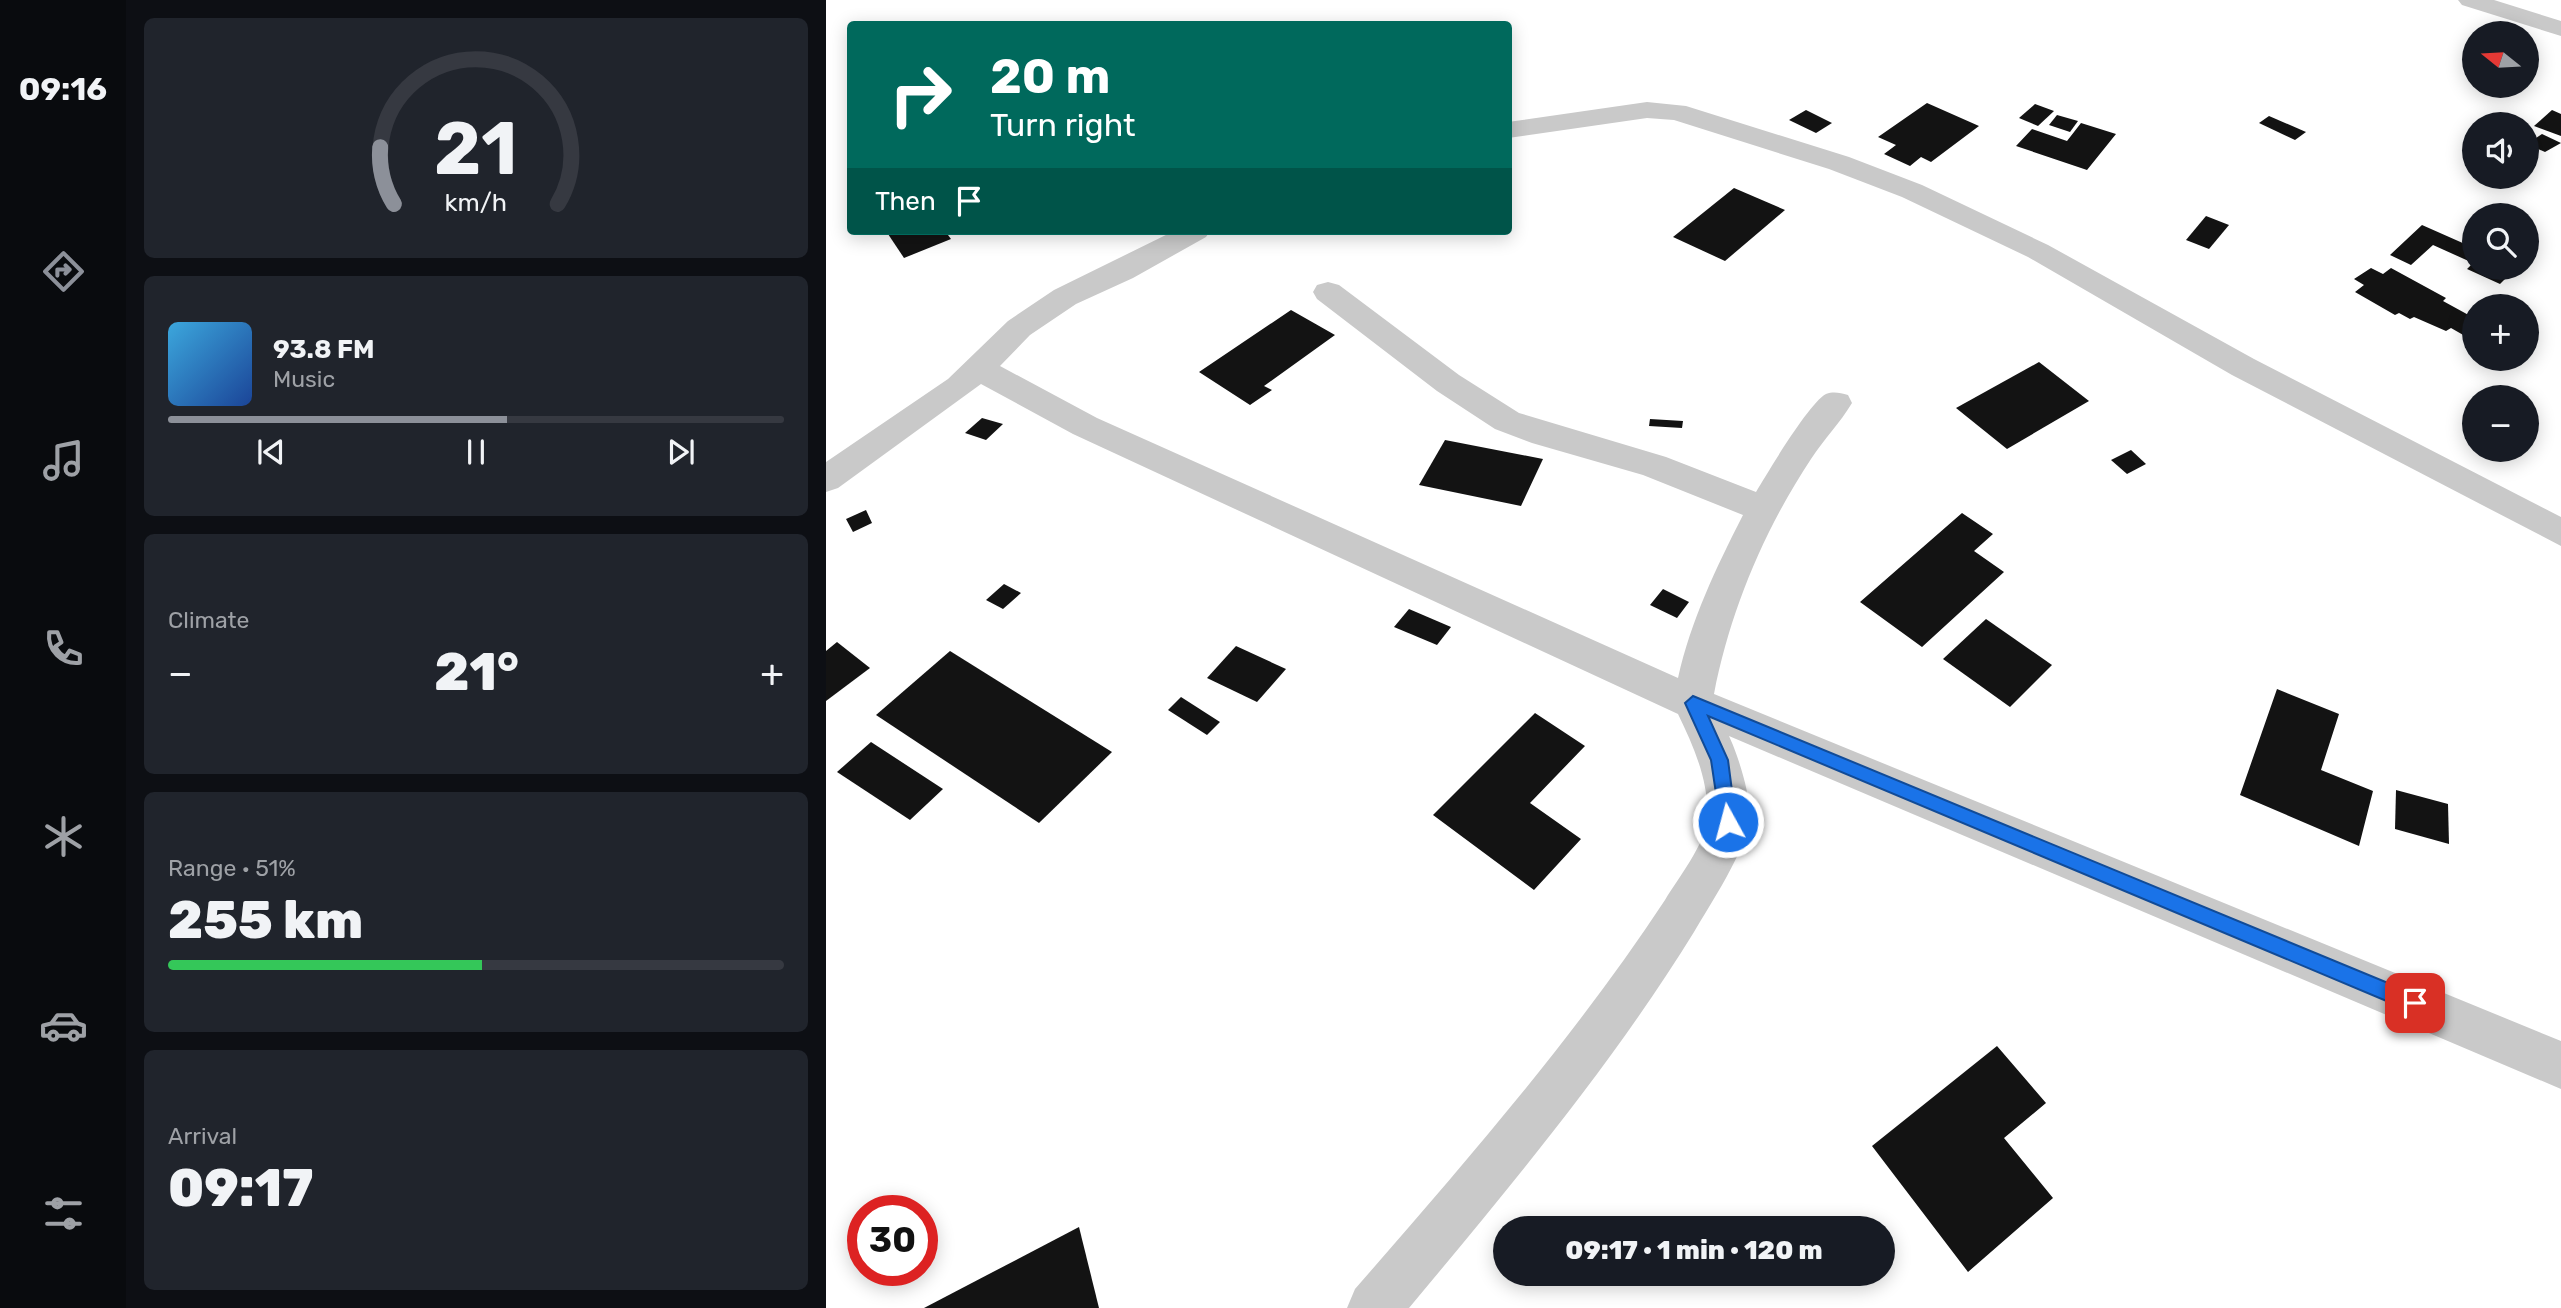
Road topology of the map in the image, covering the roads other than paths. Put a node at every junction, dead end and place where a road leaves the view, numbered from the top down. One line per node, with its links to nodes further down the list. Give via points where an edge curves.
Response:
1 (2470, 0): 2 (street)
2 (2561, 29)
3 (1512, 129): 10 (street, via 1647,110 1677,112 1912,191 2038,251 2243,367)
4 (1189, 235): 6 (street, via 1065,297 1019,328)
5 (1328, 292): 9 (street, via 1448,383 1507,421 1654,466)
6 (979, 368): 8 (street, via 933,407); 11 (street, via 1085,426)
7 (1836, 403): 9 (street, via 1799,450)
8 (826, 479)
9 (1765, 509): 11 (street, via 1708,635)
10 (2561, 533)
11 (1693, 703): 12 (street); 13 (street, via 1720,760 1728,822 1705,875 1638,981 1478,1186)
12 (2561, 1065)
13 (1374, 1308)

